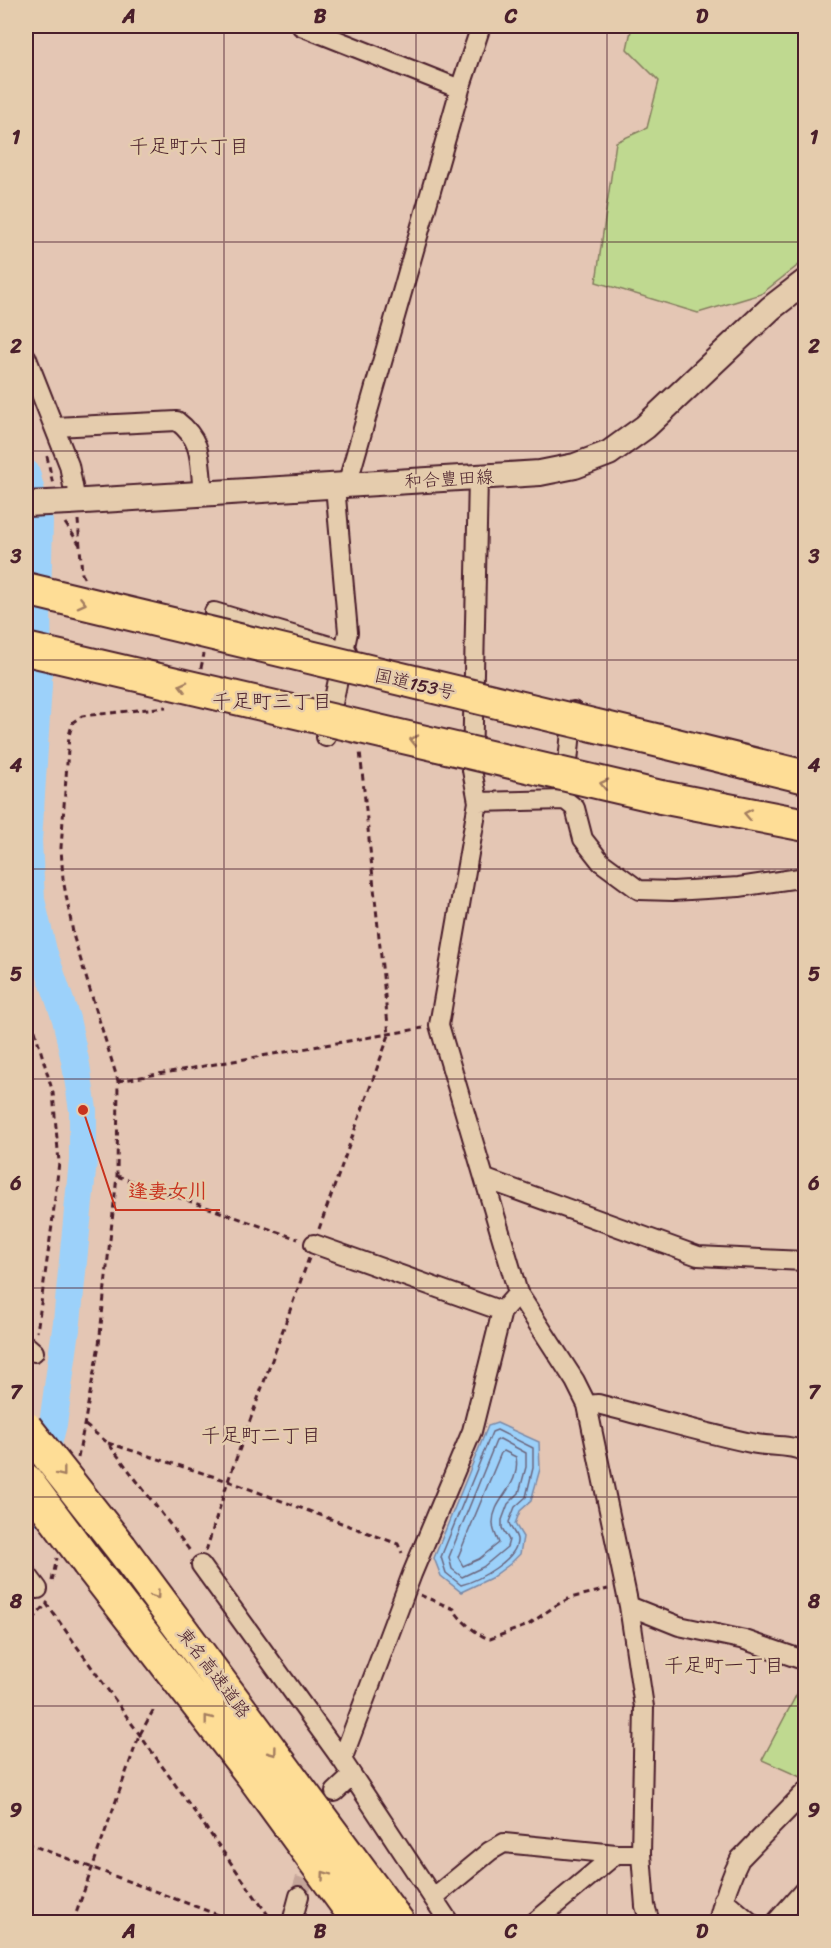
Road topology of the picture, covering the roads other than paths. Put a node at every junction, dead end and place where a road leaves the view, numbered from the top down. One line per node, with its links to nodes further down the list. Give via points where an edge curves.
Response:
1 (301, 26): 3 (street)
2 (481, 26): 3 (street)
3 (460, 89): 8 (street)
4 (806, 281): 7 (main road, 和合豊田線, via 771,308 645,427 609,453 540,473)
5 (26, 356): 6 (street)
6 (55, 427): 9 (street, via 177,421 197,444); 10 (street, via 69,465)
7 (478, 477): 8 (main road, 和合豊田線); 16 (street)
8 (341, 485): 9 (main road, 和合豊田線); 15 (street, via 348,632)
9 (203, 493): 10 (main road, 和合豊田線)
10 (73, 502): 11 (main road, 和合豊田線, bridge)
11 (26, 504)
12 (26, 589): 20 (highway, 国道153号, one-way to 20, bridge)
13 (214, 612): 15 (street)
14 (26, 649): 23 (highway, one-way to 14, bridge, via 661,797)
15 (344, 650): 16 (street); 18 (street)
16 (474, 680): 17 (street); 22 (street, via 472,770)
17 (574, 706): 19 (street, via 619,722); 21 (street)
18 (326, 737)
19 (806, 766)
20 (806, 777)
21 (565, 800): 22 (street); 24 (street, via 575,808 583,839 601,862 639,890 739,887)
22 (478, 802): 25 (street, via 439,1025)
23 (806, 825)
24 (806, 877)
25 (486, 1179): 27 (street, via 698,1256); 28 (street)
26 (314, 1244): 29 (street)
27 (804, 1261)
28 (518, 1293): 29 (street); 30 (street)
29 (501, 1311): 39 (street, via 472,1431 409,1581)
30 (587, 1405): 32 (street, via 598,1404 733,1439); 37 (street)
31 (26, 1428): 51 (highway, 東名高速道路, one-way to 51, bridge, via 122,1548)
32 (806, 1452)
33 (26, 1480): 50 (highway, 東名高速道路, one-way to 33, bridge)
34 (201, 1565): 39 (street)
35 (26, 1573): 36 (street)
36 (43, 1597)
37 (629, 1606): 38 (street, via 679,1626 745,1640); 44 (street, via 644,1707)
38 (806, 1661)
39 (342, 1760): 40 (street)
40 (352, 1776): 42 (street); 47 (street)
41 (806, 1791): 48 (street, via 740,1859)
42 (335, 1792)
43 (616, 1854): 44 (street); 47 (street, via 504,1843); 53 (street)
44 (641, 1854): 54 (street)
45 (806, 1888): 57 (street)
46 (299, 1896): 49 (street)
47 (433, 1898): 52 (street)
48 (723, 1899): 55 (street); 56 (street)
49 (291, 1923)
50 (359, 1923)
51 (398, 1923)
52 (449, 1923)
53 (535, 1923)
54 (650, 1923)
55 (718, 1923)
56 (750, 1923)
57 (776, 1923)

